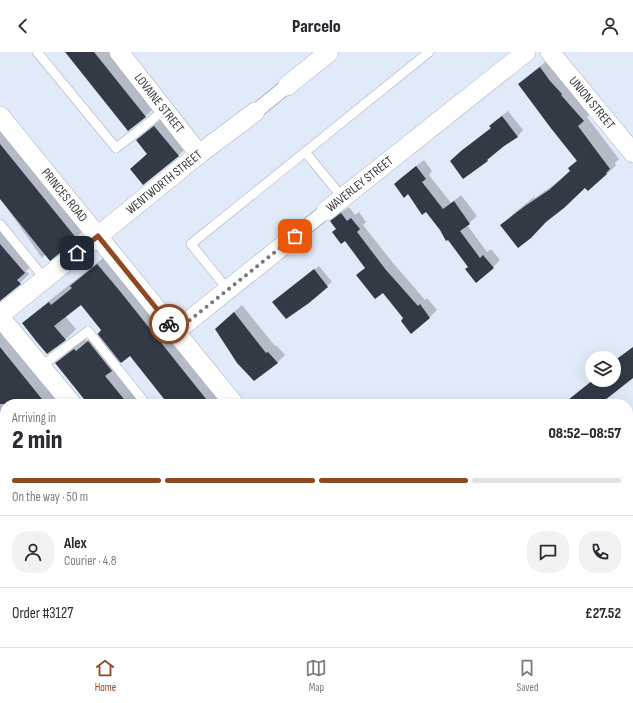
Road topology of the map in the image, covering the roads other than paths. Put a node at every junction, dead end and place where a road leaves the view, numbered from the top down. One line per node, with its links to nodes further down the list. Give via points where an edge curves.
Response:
1 (37, 52): 8 (lane, via 116,148)
2 (119, 52): 8 (street, LOVAINE STREET)
3 (329, 52): 7 (street, WENTWORTH STREET)
4 (429, 52): 11 (lane)
5 (526, 52): 14 (street, WAVERLEY STREET)
6 (550, 52): 12 (street, UNION STREET)
7 (287, 86): 9 (street, WENTWORTH STREET)
8 (164, 109): 13 (street, LOVAINE STREET)
9 (255, 112): 13 (street, WENTWORTH STREET)
10 (0, 116): 17 (street, PRINCES ROAD)
11 (306, 152): 14 (lane); 20 (lane, via 191,244)
12 (633, 153)
13 (199, 154): 17 (street, WENTWORTH STREET)
14 (343, 198): 15 (street, WAVERLEY STREET)
15 (326, 211): 18 (street, WAVERLEY STREET)
16 (0, 224): 19 (lane)
17 (98, 236): 19 (street, WENTWORTH STREET); 22 (street, PRINCES ROAD)
18 (295, 236): 20 (street, WAVERLEY STREET)
19 (45, 278): 21 (street, WENTWORTH STREET)
20 (228, 290): 22 (street, WAVERLEY STREET)
21 (0, 316): 23 (street)
22 (175, 332): 26 (street, PRINCES ROAD)
23 (41, 366): 24 (street); 25 (lane, via 88,331)
24 (68, 399)
25 (142, 399)
26 (230, 399)

